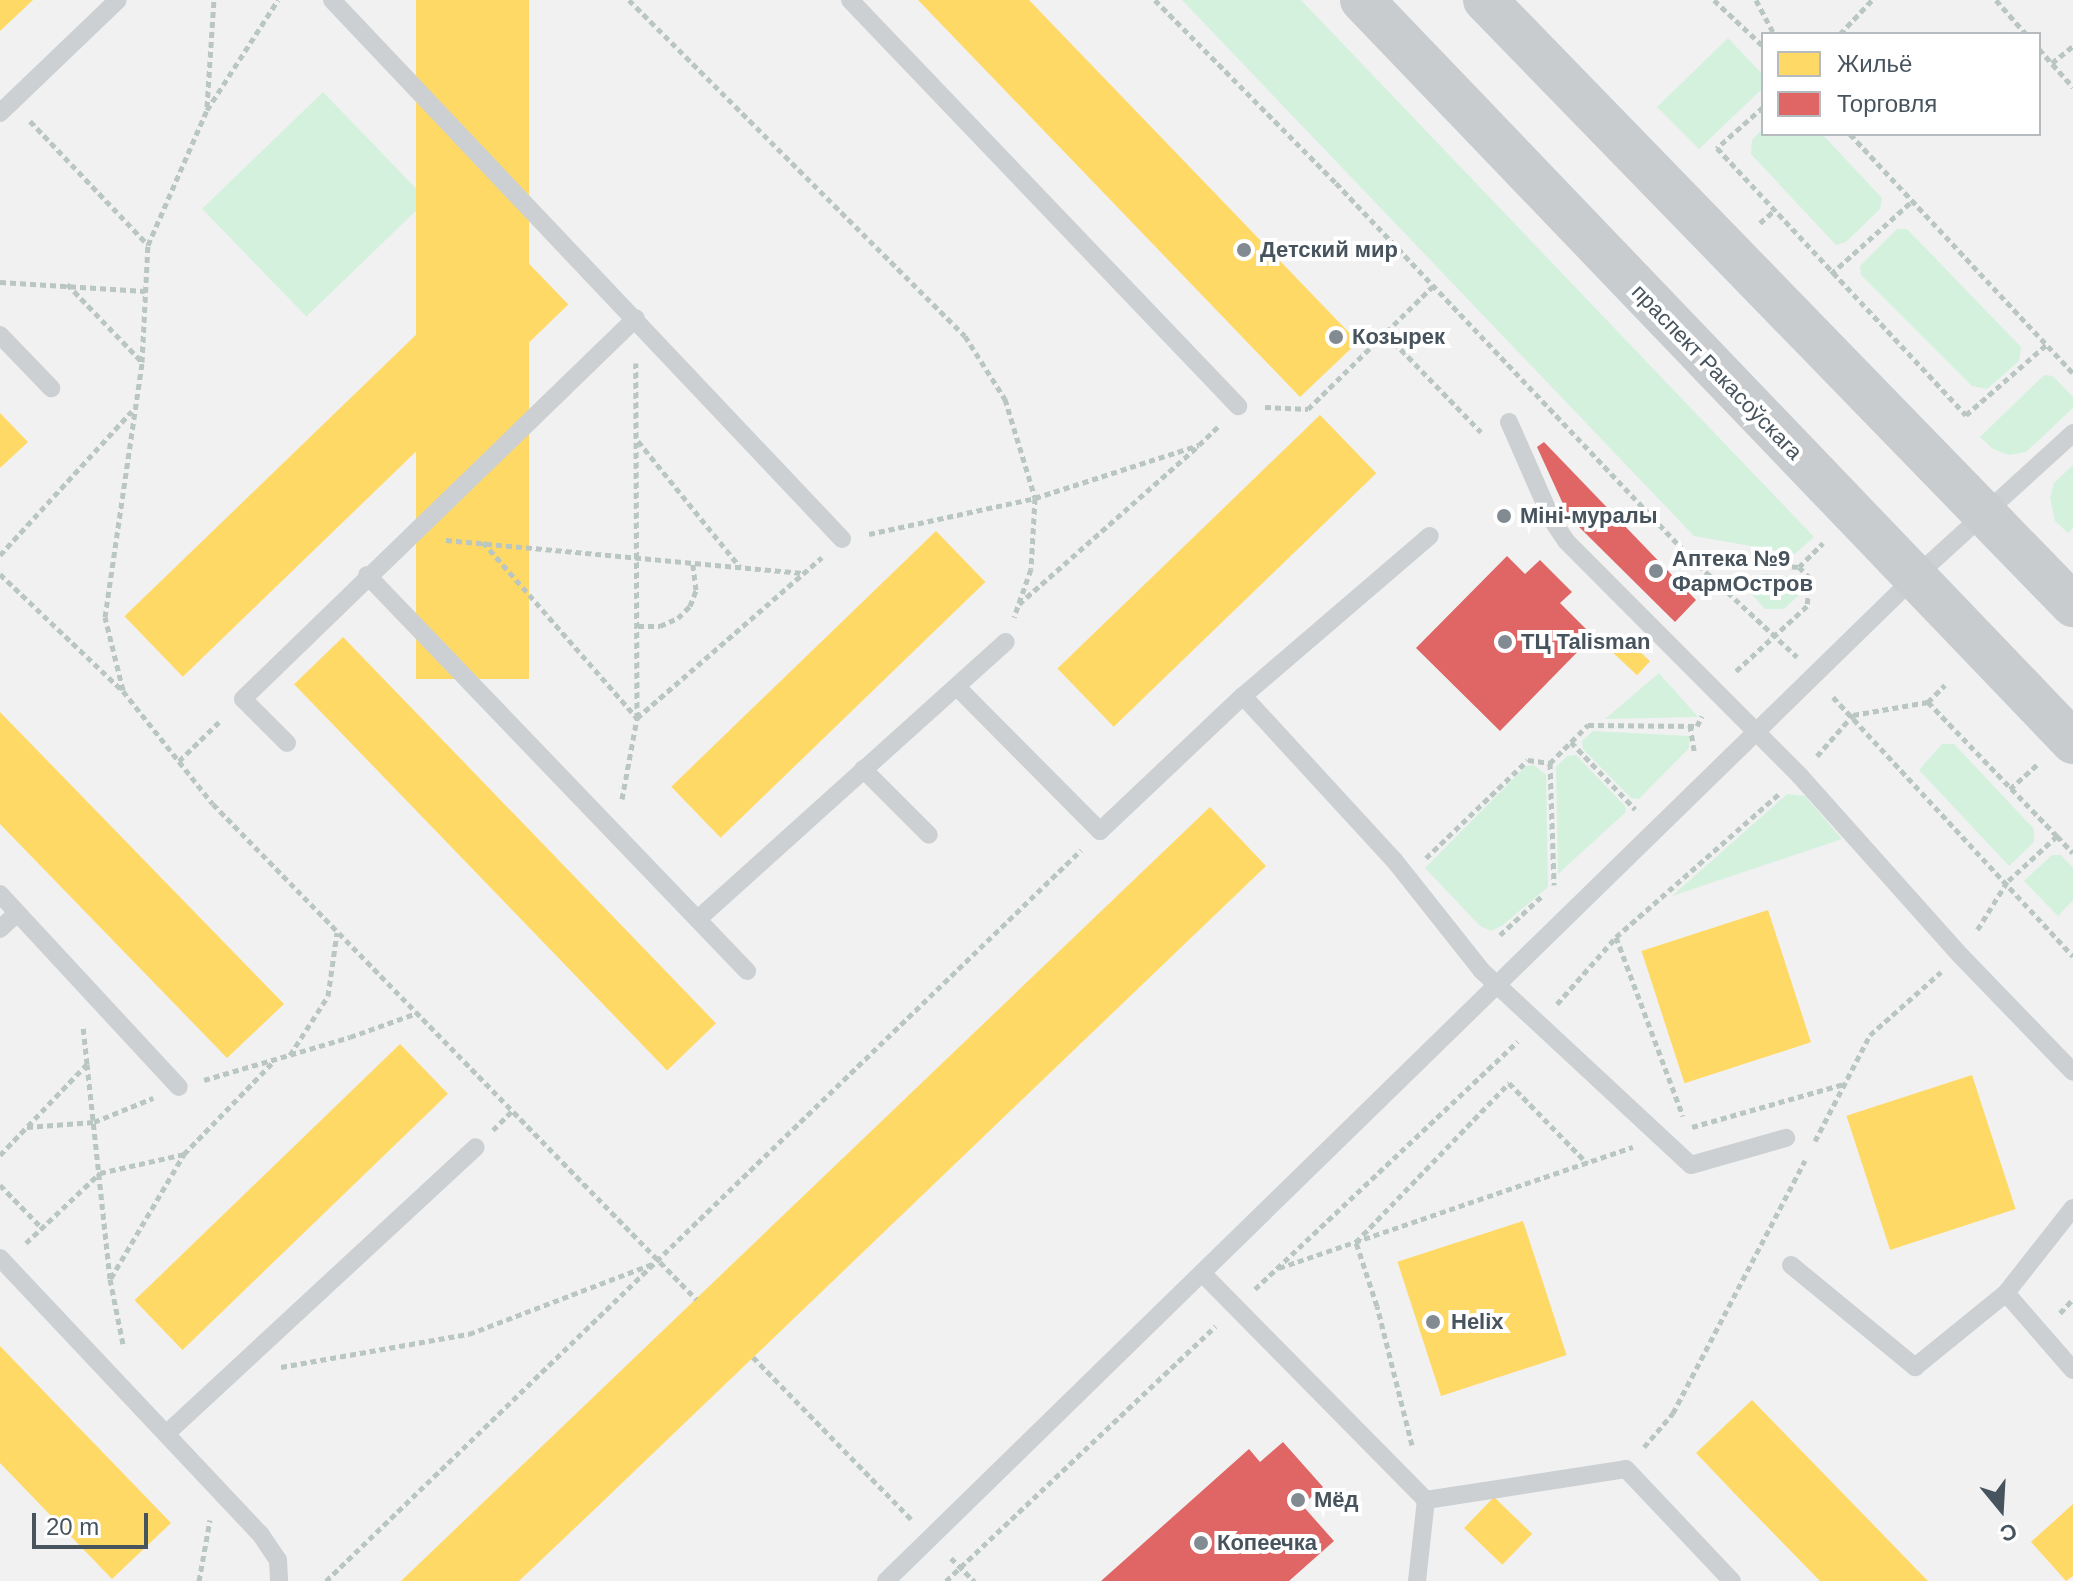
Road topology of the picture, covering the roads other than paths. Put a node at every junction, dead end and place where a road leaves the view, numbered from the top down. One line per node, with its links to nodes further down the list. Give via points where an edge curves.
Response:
1 (118, 0): 6 (lane)
2 (332, 0): 7 (lane)
3 (1362, 0): 17 (main road, праспект Ракасоўскага)
4 (1485, 0): 13 (main road)
5 (853, 1): 10 (lane)
6 (6, 108)
7 (636, 318): 15 (lane); 16 (lane)
8 (0, 335): 9 (lane)
9 (51, 388)
10 (1238, 406)
11 (1501, 424): 22 (lane, via 1566,541)
12 (2073, 433): 13 (lane)
13 (1983, 512): 17 (lane); 18 (main road)
14 (1430, 536): 21 (lane)
15 (842, 539)
16 (367, 575): 24 (lane, via 243,699); 29 (lane)
17 (1915, 577): 22 (lane); 23 (main road, праспект Ракасоўскага)
18 (2073, 605)
19 (1006, 642): 20 (lane)
20 (957, 687): 21 (lane, via 1100,831); 25 (lane)
21 (1243, 696): 32 (lane, via 1394,860)
22 (1757, 733): 32 (lane); 33 (lane)
23 (2073, 742)
24 (287, 743)
25 (863, 769): 26 (lane); 29 (lane)
26 (929, 835)
27 (0, 894): 28 (lane)
28 (17, 913): 30 (lane); 34 (lane)
29 (698, 919): 31 (lane)
30 (0, 929)
31 (747, 971)
32 (1497, 986): 35 (lane, via 1691,1165); 40 (lane)
33 (2073, 1072)
34 (179, 1087)
35 (1786, 1138)
36 (476, 1147): 43 (lane)
37 (2073, 1208): 41 (lane)
38 (2, 1260): 43 (lane)
39 (1791, 1265): 41 (lane, via 1915,1367)
40 (1202, 1273): 44 (lane); 46 (lane)
41 (2006, 1293): 42 (lane)
42 (2073, 1370)
43 (166, 1434): 45 (lane, via 261,1535 278,1560)
44 (1426, 1500): 47 (lane); 48 (lane, via 1626,1469)
45 (279, 1581)
46 (886, 1581)
47 (1417, 1581)
48 (1732, 1581)

